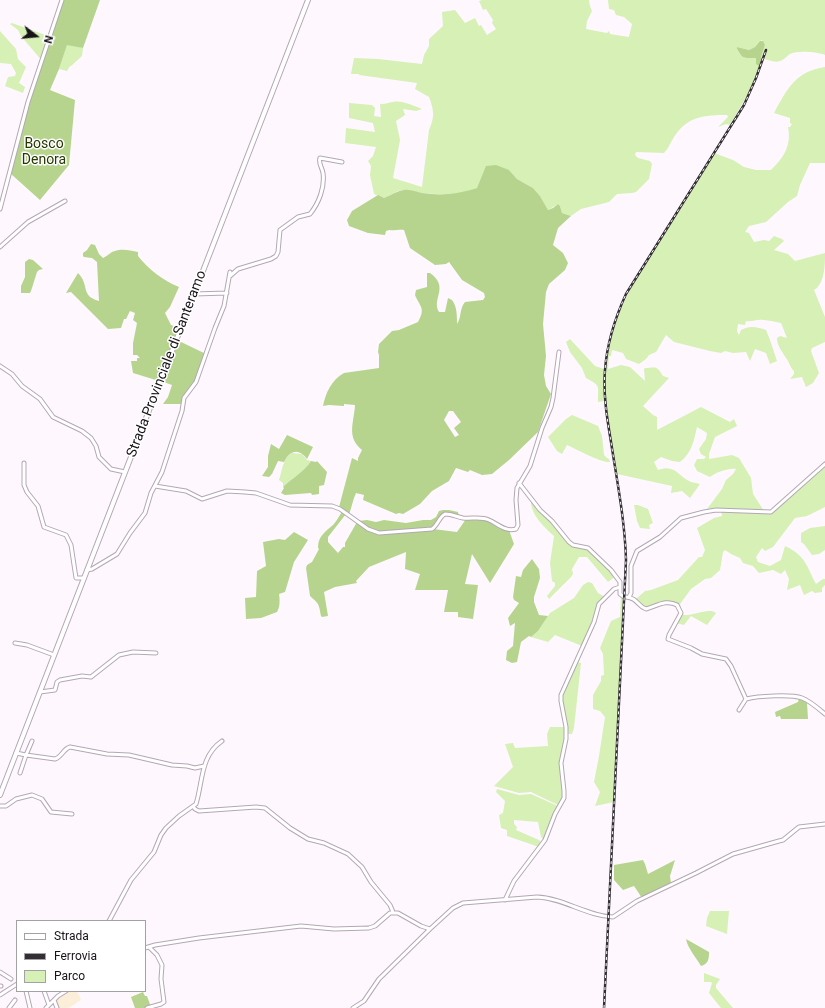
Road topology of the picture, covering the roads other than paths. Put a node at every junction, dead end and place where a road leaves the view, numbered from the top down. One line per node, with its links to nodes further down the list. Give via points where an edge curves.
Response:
1 (62, 0): 5 (street, via 28,102)
2 (308, 0): 9 (main road, Strada Provinciale di Santeramo)
3 (342, 162): 8 (street, via 320,158 323,179 320,197 310,214 298,217 280,230 276,256 238,269)
4 (65, 201): 6 (street, via 28,222)
5 (0, 209)
6 (0, 247)
7 (230, 272): 8 (street)
8 (229, 277): 10 (street)
9 (194, 294): 10 (street); 15 (main road, Strada Provinciale di Santeramo)
10 (227, 294): 17 (street, via 196,382 184,398 162,472)
11 (559, 352): 16 (street, via 552,403 530,466)
12 (0, 366): 15 (street, via 40,399 53,417 91,438 100,459 111,469)
13 (24, 462): 19 (street, via 24,485 38,506 44,526 66,535 71,545 76,578)
14 (825, 464): 21 (street, via 771,512 716,510 681,518 660,537 637,552 632,566 631,592)
15 (125, 472): 18 (main road, Strada Provinciale di Santeramo)
16 (519, 483): 17 (street, via 516,529 504,529 486,518 445,514 432,529 382,533 368,529 340,509 329,505 290,505 256,494 230,491 219,492 202,499 186,491); 20 (street, via 569,542 588,548 611,570 619,580)
17 (155, 486): 18 (street, via 143,517 117,554)
18 (87, 570): 19 (main road, Strada Provinciale di Santeramo)
19 (84, 578): 24 (main road, Strada Provinciale di Santeramo)
20 (620, 587): 21 (street, via 621,595); 40 (street, via 614,588 599,604 596,618 561,695 566,727 566,739 560,762 564,798 545,840 514,881)
21 (626, 597): 26 (street, via 634,598 646,609 664,603 677,605 681,613 668,639 702,654 726,659)
22 (15, 643): 24 (street)
23 (156, 653): 25 (street, via 133,652 119,655 91,676 60,680 55,690)
24 (54, 655): 25 (main road, Strada Provinciale di Santeramo)
25 (40, 692): 31 (main road, Strada Provinciale di Santeramo)
26 (746, 699): 27 (street); 28 (street, via 798,697)
27 (739, 710)
28 (825, 714)
29 (32, 741): 32 (street)
30 (222, 741): 33 (street, via 213,750)
31 (16, 753): 32 (street); 35 (main road, Strada Provinciale di Santeramo)
32 (26, 755): 33 (street, via 55,759 70,747 129,755 172,766); 34 (street)
33 (204, 766): 37 (street, via 197,801)
34 (20, 773)
35 (0, 795)
36 (0, 806): 38 (street, via 32,795 42,799 51,812)
37 (193, 806): 41 (street, via 199,811 265,808 296,832 350,856 362,867 390,904); 42 (street, via 175,819 161,835 154,852 132,880)
38 (72, 814)
39 (825, 824): 40 (street, via 799,827 783,840 732,854 640,900 612,917 541,897)
40 (505, 900): 43 (street, via 460,904)
41 (393, 912): 43 (street); 44 (street, via 375,926 368,928 334,930 301,926 231,933)
42 (110, 920)
43 (430, 929): 61 (street, via 379,978 364,1001)
44 (149, 947): 45 (street); 60 (street, via 162,965 164,1002)
45 (146, 948)
46 (0, 972): 47 (street)
47 (10, 979)
48 (16, 985): 52 (street)
49 (26, 992): 57 (street)
50 (44, 992): 55 (street)
51 (65, 992): 54 (street)
52 (0, 995)
53 (14, 1000): 56 (street)
54 (54, 1000): 55 (street); 59 (street)
55 (50, 1005): 58 (street)
56 (9, 1008)
57 (30, 1008)
58 (46, 1008)
59 (57, 1008)
60 (147, 1008)
61 (354, 1008)

